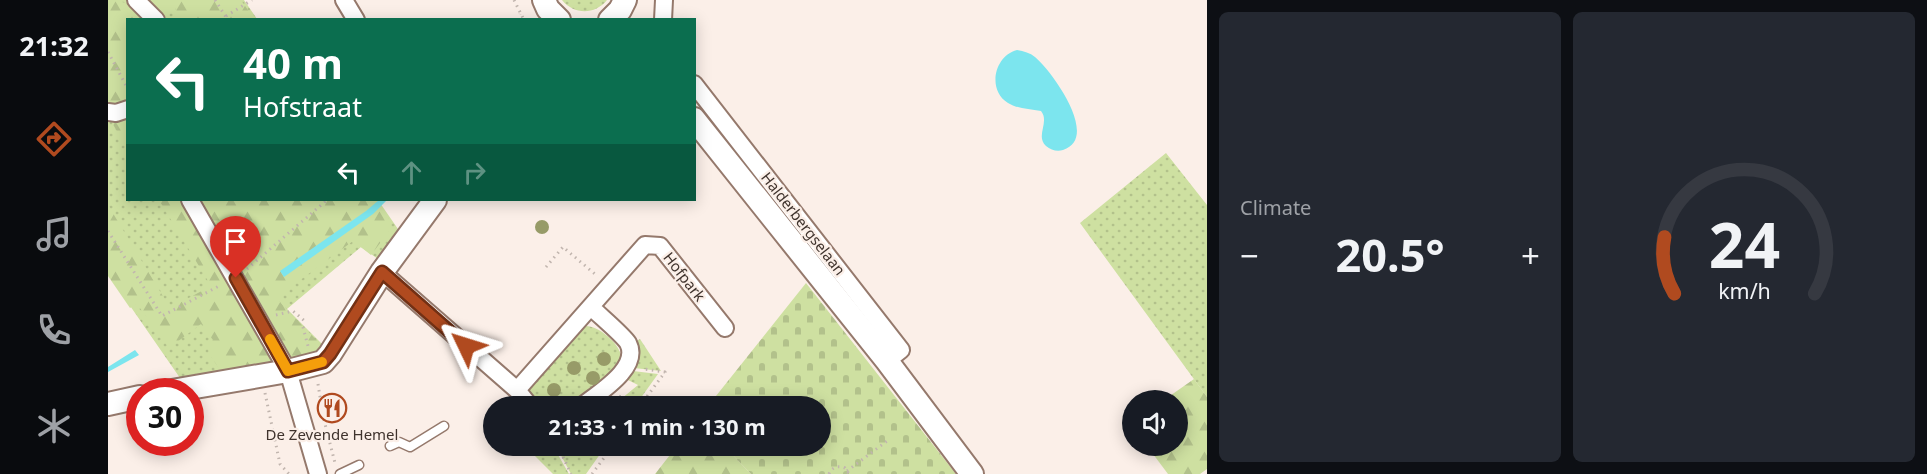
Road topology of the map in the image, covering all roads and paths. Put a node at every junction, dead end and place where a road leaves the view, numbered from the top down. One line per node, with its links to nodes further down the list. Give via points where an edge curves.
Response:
1 (136, 0): 8 (street)
2 (215, 0): 9 (path)
3 (252, 0): 9 (path)
4 (344, 0): 10 (street)
5 (514, 0): 7 (path)
6 (664, 0): 12 (street)
7 (542, 12): 11 (path)
8 (154, 18)
9 (227, 18)
10 (355, 18)
11 (524, 18)
12 (663, 18)
13 (108, 52): 14 (path)
14 (126, 85)
15 (696, 87): 31 (street, Halderbergselaan, via 901,350)
16 (126, 110): 17 (street)
17 (108, 112)
18 (696, 122): 31 (main road, Halderbergselaan)
19 (191, 201): 25 (street)
20 (326, 201): 25 (path)
21 (434, 201): 24 (main road)
22 (108, 231): 25 (path, via 162,316)
23 (546, 267): 26 (path, via 563,247)
24 (382, 272): 32 (main road, via 330,354 323,362); 37 (street)
25 (236, 278): 28 (street)
26 (609, 286): 27 (street, Hofpark); 30 (street, Hofpark, via 645,245 660,246)
27 (591, 307): 33 (street, via 628,343 631,356); 37 (street, Hofpark)
28 (260, 319): 29 (path, via 293,311); 34 (street)
29 (307, 323)
30 (725, 328)
31 (887, 361): 57 (main road, Halderbergselaan)
32 (312, 364): 34 (main road); 48 (path)
33 (627, 367): 39 (street); 40 (path, via 665,372)
34 (288, 371): 35 (main road); 52 (street)
35 (261, 375): 36 (main road); 51 (path, via 280,464)
36 (204, 385)
37 (517, 390): 38 (street)
38 (522, 396)
39 (594, 396)
40 (647, 396)
41 (126, 400): 42 (main road)
42 (108, 404)
43 (444, 426): 45 (lane, via 410,447 399,442)
44 (887, 441): 50 (path)
45 (390, 446)
46 (563, 456): 54 (path)
47 (605, 456): 55 (path)
48 (336, 464)
49 (359, 465): 53 (lane)
50 (848, 472): 56 (path, via 837,467)
51 (289, 474)
52 (318, 474)
53 (340, 474)
54 (571, 474)
55 (592, 474)
56 (829, 474)
57 (972, 474)

